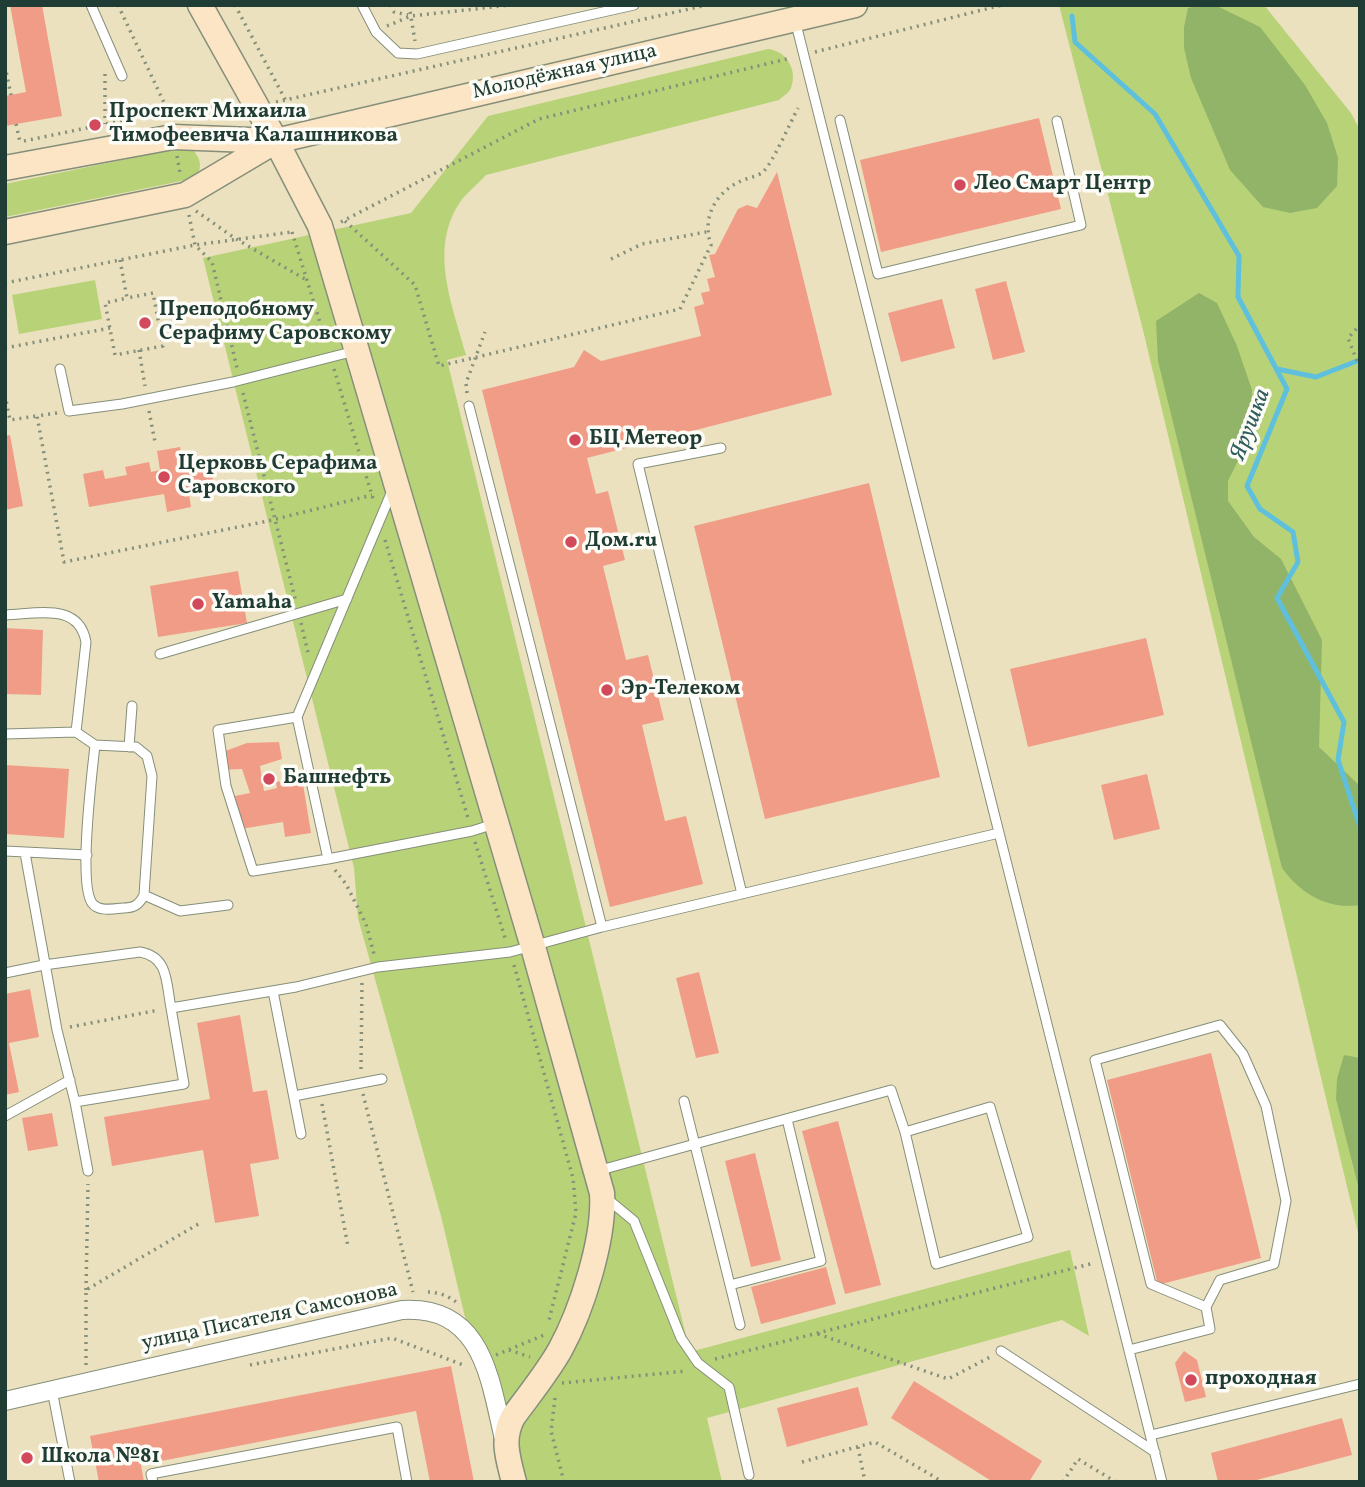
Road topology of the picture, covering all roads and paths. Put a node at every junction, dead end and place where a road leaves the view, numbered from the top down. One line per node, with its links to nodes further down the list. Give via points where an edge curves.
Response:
1 (92, 5): 20 (lane)
2 (118, 5): 25 (path)
3 (200, 5): 23 (street)
4 (235, 5): 22 (path)
5 (362, 5): 15 (lane)
6 (390, 5): 13 (path, via 394,12)
7 (409, 5): 13 (path)
8 (511, 5): 13 (path)
9 (634, 5): 16 (lane)
10 (707, 5): 22 (path)
11 (855, 5): 14 (street, Молодёжная улица)
12 (1002, 5): 17 (path)
13 (411, 16): 15 (path); 16 (path)
14 (795, 19): 17 (lane); 30 (street, Молодёжная улица)
15 (376, 32): 16 (lane, via 398,53)
16 (417, 54)
17 (804, 55): 35 (path, via 538,118); 80 (lane)
18 (5, 66): 21 (path)
19 (105, 74): 29 (path)
20 (122, 76)
21 (11, 94)
22 (286, 101): 23 (path)
23 (253, 104): 25 (path); 30 (street)
24 (799, 108): 39 (path, via 763,173 719,195)
25 (168, 111): 29 (path)
26 (840, 120): 27 (lane, via 878,274 1081,225)
27 (1057, 121)
28 (16, 124): 31 (path)
29 (106, 124): 31 (path)
30 (276, 141): 33 (street, Молодёжная улица, via 173,136); 36 (street); 37 (street, Молодёжная улица, via 185,195)
31 (20, 142): 32 (path)
32 (13, 143)
33 (5, 168)
34 (187, 205): 40 (path)
35 (345, 221): 36 (path); 53 (path, via 415,285 439,366)
36 (320, 226): 38 (path); 51 (street)
37 (5, 232)
38 (292, 232): 40 (path); 44 (path)
39 (706, 232): 42 (path, via 642,244); 53 (path, via 711,245 680,309)
40 (236, 239): 41 (path); 44 (path)
41 (195, 245): 43 (path); 56 (path, via 212,262)
42 (611, 259)
43 (120, 260): 45 (path); 46 (path)
44 (307, 280): 52 (path)
45 (5, 283)
46 (127, 298): 48 (path, via 105,303); 48 (path, via 153,293 163,346 115,355)
47 (1360, 325): 54 (path, via 1348,338)
48 (110, 328): 50 (path)
49 (485, 332): 53 (path)
50 (5, 348)
51 (357, 350): 52 (lane); 63 (street)
52 (330, 356): 56 (lane); 64 (path)
53 (477, 358): 58 (path, via 466,383)
54 (1357, 361)
55 (60, 369): 59 (lane)
56 (240, 380): 59 (lane); 65 (path)
57 (5, 395): 61 (path)
58 (469, 406): 88 (lane)
59 (69, 411): 60 (path)
60 (37, 416): 61 (path); 65 (path, via 64,562)
61 (8, 420)
62 (721, 448): 85 (lane, via 638,464)
63 (395, 483): 66 (lane); 78 (street)
64 (372, 495): 65 (path); 66 (path)
65 (274, 519): 68 (path)
66 (380, 524): 67 (lane); 79 (path)
67 (347, 599): 68 (lane); 71 (lane)
68 (299, 614): 70 (lane); 71 (path)
69 (5, 615): 74 (lane, via 66,614 84,629)
70 (160, 654)
71 (313, 678): 73 (lane)
72 (132, 705): 77 (lane)
73 (297, 717): 84 (lane); 84 (lane, via 218,730 226,786 253,872)
74 (76, 732): 75 (lane); 76 (lane)
75 (5, 734)
76 (94, 746): 77 (lane); 83 (lane)
77 (129, 747): 86 (lane, via 147,757 152,776)
78 (496, 823): 79 (lane); 89 (street)
79 (472, 831): 84 (lane); 89 (path)
80 (999, 833): 85 (lane); 113 (lane)
81 (5, 852): 82 (lane)
82 (25, 853): 83 (lane); 90 (lane)
83 (87, 855): 86 (lane, via 87,886 97,907 131,908 140,904)
84 (328, 859): 91 (path, via 366,924)
85 (742, 894): 88 (lane)
86 (144, 895): 87 (lane, via 180,911)
87 (228, 905)
88 (602, 927): 89 (lane)
89 (521, 950): 91 (lane); 110 (street); 120 (path, via 573,1178 576,1213)
90 (44, 965): 93 (lane); 95 (lane, via 153,954 163,965); 96 (lane)
91 (378, 967): 92 (lane)
92 (362, 971): 94 (lane); 99 (path)
93 (5, 973)
94 (273, 991): 95 (lane); 101 (lane)
95 (171, 1008): 96 (path); 103 (lane, via 184,1084)
96 (57, 1030): 98 (lane)
97 (382, 1079): 99 (lane)
98 (70, 1080): 103 (lane); 104 (lane)
99 (361, 1083): 100 (lane); 116 (path)
100 (320, 1091): 101 (lane); 112 (path)
101 (294, 1096): 107 (lane)
102 (684, 1101): 108 (lane)
103 (75, 1102): 109 (lane)
104 (5, 1116)
105 (787, 1119): 106 (lane, via 891,1090); 108 (lane); 114 (lane, via 821,1261)
106 (905, 1132): 106 (lane, via 990,1107 1028,1237 936,1264)
107 (302, 1134)
108 (695, 1144): 110 (lane); 114 (lane)
109 (88, 1171): 115 (path)
110 (598, 1182): 125 (lane, via 634,1221 681,1338); 128 (street, via 601,1229 579,1309)
111 (200, 1223): 115 (path)
112 (348, 1247)
113 (1107, 1260): 119 (path); 122 (lane)
114 (730, 1285): 118 (lane)
115 (86, 1290): 126 (path)
116 (413, 1292)
117 (1206, 1307): 117 (lane, via 1220,1280 1274,1264 1286,1201 1266,1106 1243,1054 1220,1025 1095,1060 1151,1283); 122 (lane, via 1210,1329)
118 (740, 1325)
119 (817, 1333): 123 (path, via 948,1379); 125 (path)
120 (539, 1346)
121 (509, 1349): 128 (path, via 533,1357)
122 (1129, 1350): 132 (lane)
123 (1001, 1351): 135 (lane)
124 (484, 1359): 127 (path, via 465,1366 392,1338); 130 (street, улица Писателя Самсонова, via 473,1340 450,1321 410,1310); 133 (street, улица Писателя Самсонова)
125 (698, 1363): 128 (path, via 692,1370); 137 (lane, via 729,1387)
126 (86, 1365)
127 (243, 1366)
128 (550, 1379): 133 (street, via 513,1417); 142 (path, via 551,1431)
129 (1360, 1384): 132 (lane)
130 (52, 1390): 131 (street, улица Писателя Самсонова); 138 (lane)
131 (5, 1401)
132 (1151, 1435): 135 (lane)
133 (505, 1443): 141 (street)
134 (858, 1447): 136 (path); 143 (path); 144 (path, via 875,1442)
135 (1155, 1452): 147 (lane)
136 (802, 1462)
137 (749, 1475)
138 (70, 1482)
139 (153, 1482): 140 (lane, via 151,1474 397,1427)
140 (407, 1482)
141 (514, 1482)
142 (564, 1482)
143 (865, 1482)
144 (943, 1482)
145 (1063, 1482): 146 (path, via 1078,1459)
146 (1116, 1482)
147 (1162, 1482)

